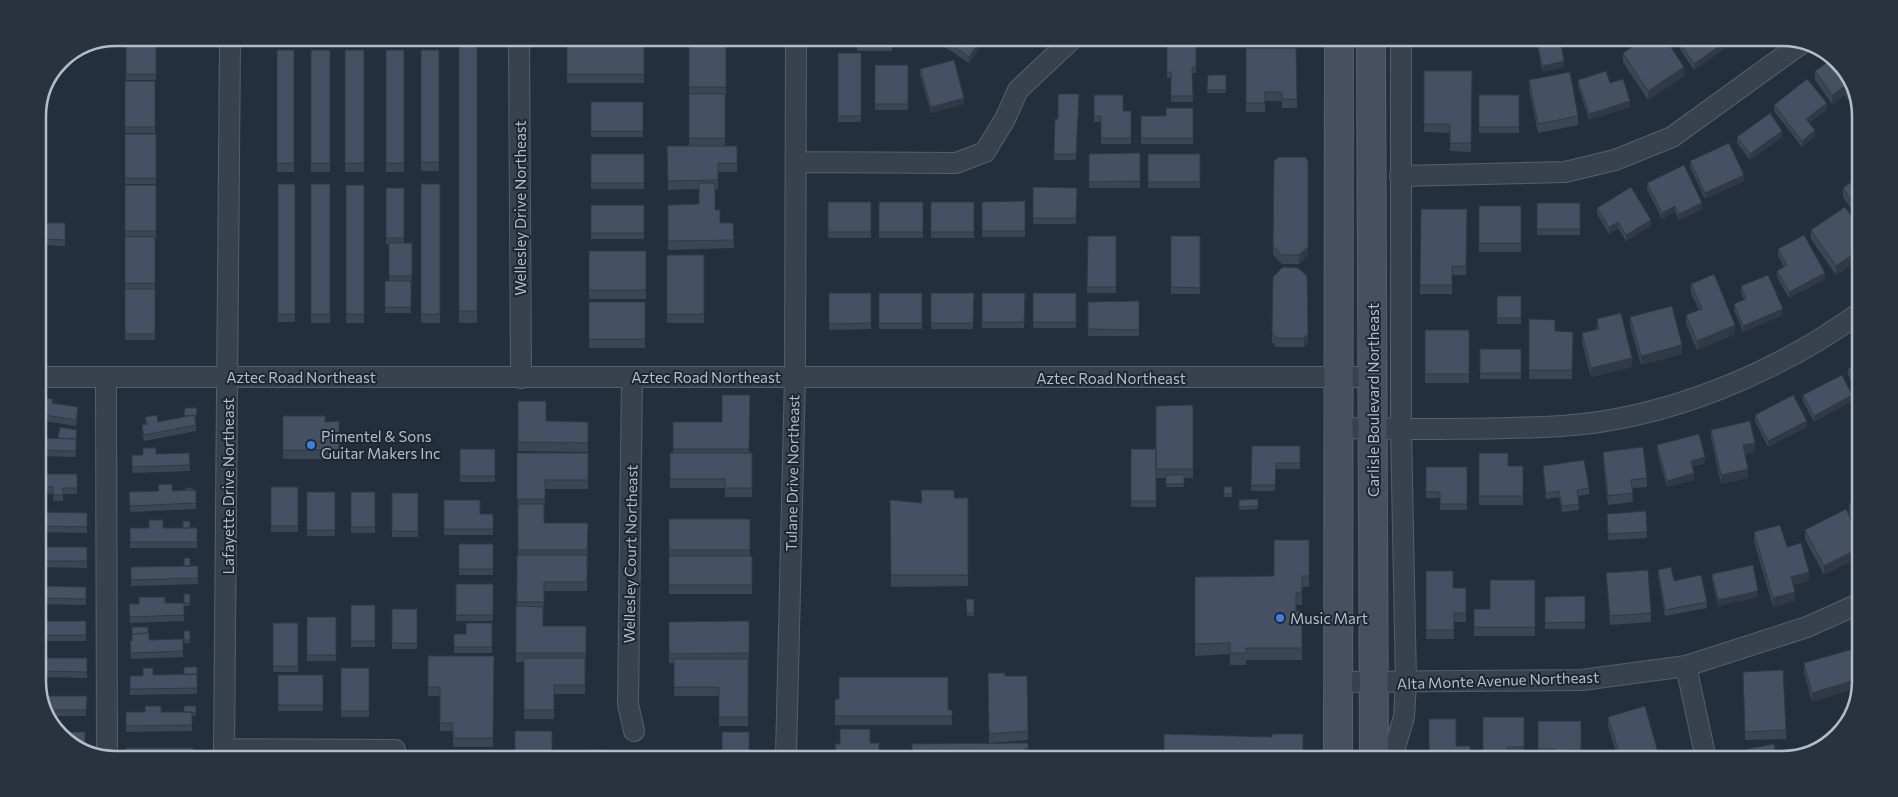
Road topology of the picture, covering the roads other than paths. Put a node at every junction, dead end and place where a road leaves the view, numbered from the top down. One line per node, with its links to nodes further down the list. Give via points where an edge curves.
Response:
1 (230, 46): 13 (street, Lafayette Drive Northeast)
2 (520, 46): 18 (street, Wellesley Drive Northeast)
3 (796, 46): 9 (street, Tulane Drive Northeast)
4 (1065, 46): 9 (street, via 1018,90 986,152 956,163)
5 (1339, 46): 19 (main road)
6 (1371, 46): 17 (main road, Carlisle Boulevard Northeast)
7 (1401, 46): 10 (street)
8 (1795, 48): 10 (street, via 1672,137 1615,160 1565,172)
9 (796, 162): 16 (street, Tulane Drive Northeast)
10 (1400, 176): 22 (street)
11 (1852, 318): 22 (street, via 1824,338 1748,379 1665,407 1563,426)
12 (46, 376): 14 (street, Aztec Road Northeast)
13 (228, 376): 14 (street, Aztec Road Northeast); 18 (street, Aztec Road Northeast); 31 (street, Lafayette Drive Northeast)
14 (106, 377): 29 (street)
15 (632, 377): 16 (street, Aztec Road Northeast); 18 (street, Aztec Road Northeast); 28 (street, Wellesley Court Northeast, via 628,704)
16 (794, 377): 19 (street, Aztec Road Northeast); 32 (street, Tulane Drive Northeast)
17 (1373, 377): 19 (street, Aztec Road Northeast); 21 (main road, Carlisle Boulevard Northeast)
18 (521, 378)
19 (1339, 378): 20 (main road)
20 (1339, 428): 21 (street); 25 (main road)
21 (1374, 428): 22 (street); 26 (main road, Carlisle Boulevard Northeast)
22 (1401, 428): 27 (street)
23 (1852, 606): 24 (street, Alta Monte Avenue Northeast, via 1807,627)
24 (1686, 666): 27 (street, Alta Monte Avenue Northeast, via 1582,680); 36 (street)
25 (1338, 682): 26 (street, Alta Monte Avenue Northeast); 33 (main road)
26 (1373, 683): 27 (street, Alta Monte Avenue Northeast); 34 (main road, Carlisle Boulevard Northeast)
27 (1406, 683): 35 (street, via 1404,718)
28 (634, 732)
29 (107, 750)
30 (395, 750): 31 (street)
31 (224, 751)
32 (786, 751)
33 (1338, 751)
34 (1374, 751)
35 (1395, 751)
36 (1704, 751)

